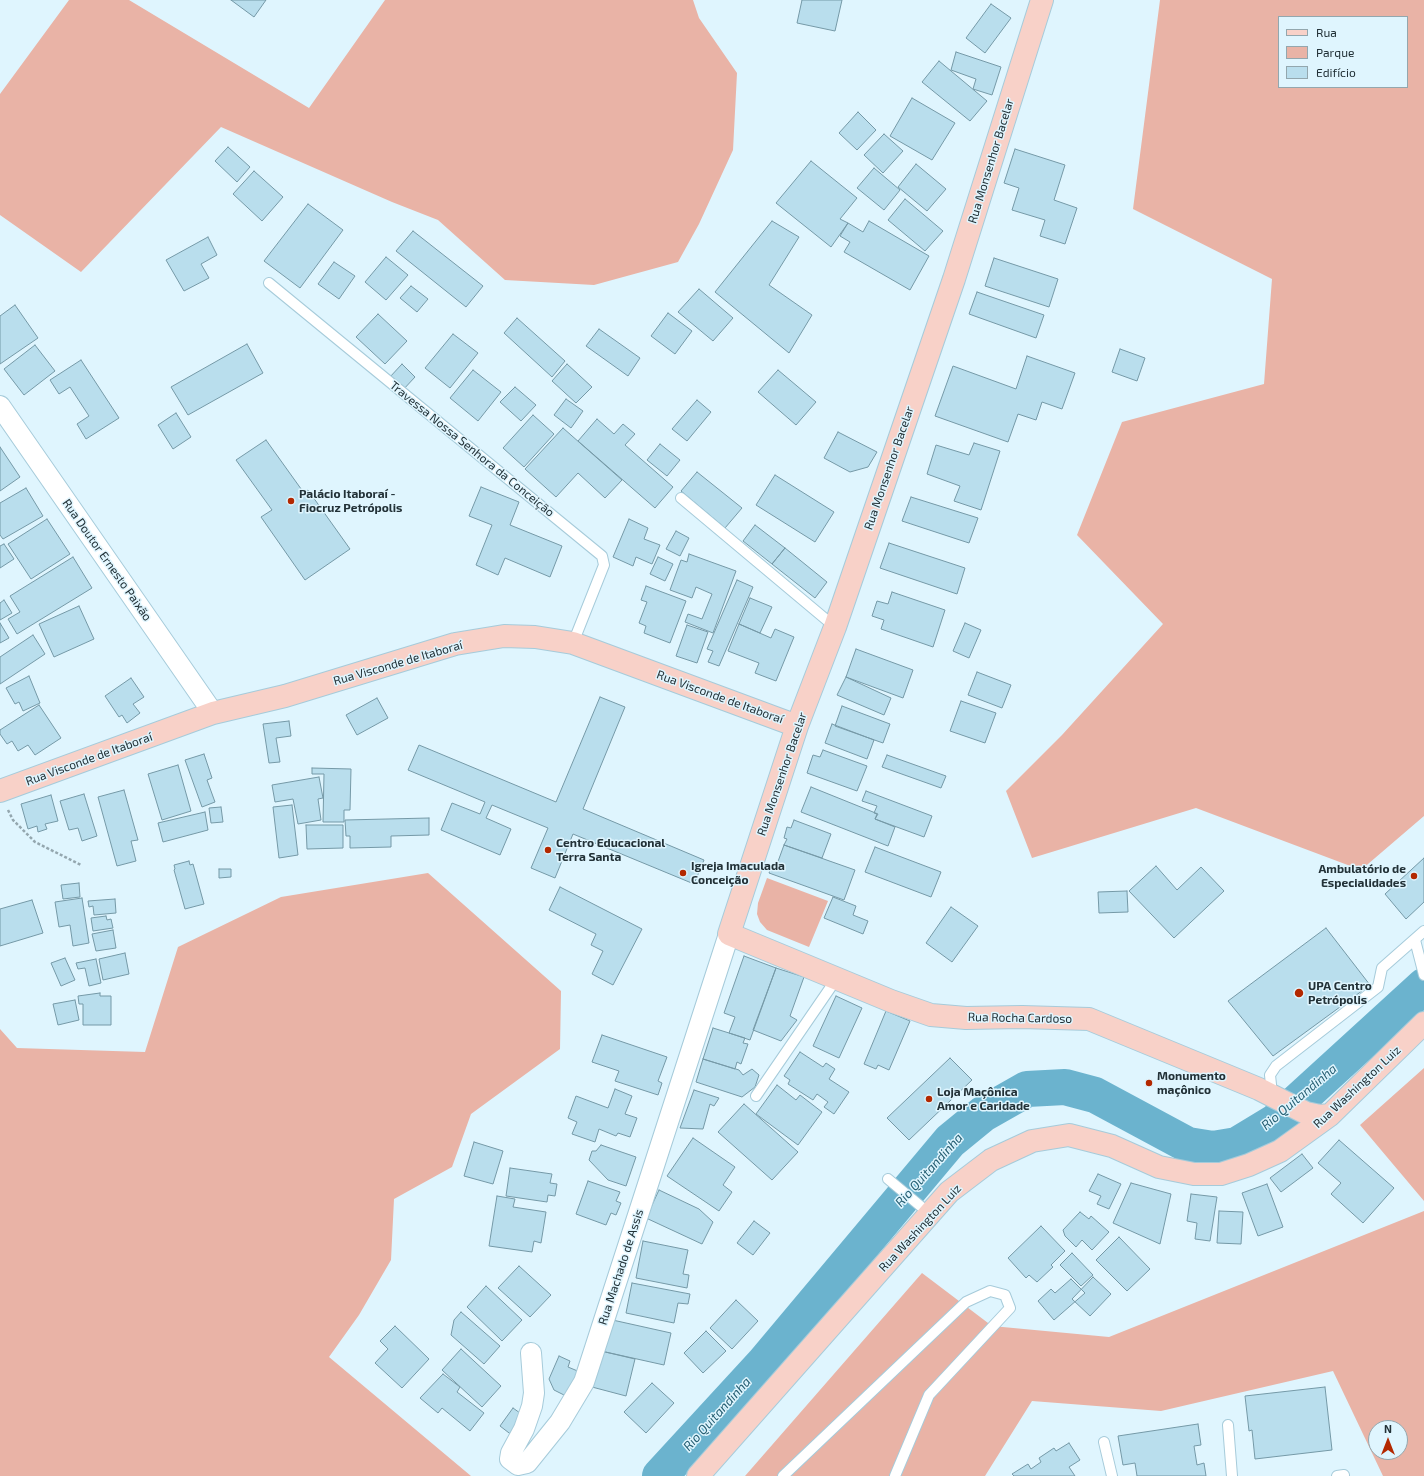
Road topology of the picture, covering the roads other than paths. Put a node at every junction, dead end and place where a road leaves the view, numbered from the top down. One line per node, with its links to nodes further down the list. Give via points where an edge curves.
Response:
1 (1042, 0): 5 (main road, Rua Monsenhor Bacelar, via 954,279)
2 (269, 283): 6 (lane, Travessa Nossa Senhora da Conceição, via 602,556 604,565)
3 (0, 406): 7 (street, Rua Doutor Ernesto Paixão)
4 (681, 498): 5 (lane)
5 (835, 627): 8 (main road, Rua Monsenhor Bacelar)
6 (573, 643): 7 (main road, Rua Visconde de Itaboraí, via 535,637 504,636 455,644 285,696); 8 (main road, Rua Visconde de Itaboraí)
7 (213, 714): 9 (main road, Rua Visconde de Itaboraí)
8 (797, 726): 11 (main road, Rua Monsenhor Bacelar)
9 (3, 799)
10 (1424, 931): 12 (lane)
11 (729, 934): 14 (main road, Rua Rocha Cardoso); 23 (street, Rua Machado de Assis, via 584,1382 560,1422 527,1463 518,1465 510,1459 532,1406 534,1393)
12 (1415, 940): 13 (lane); 16 (lane, via 1382,968 1378,987 1276,1066 1270,1075)
13 (1424, 975)
14 (837, 978): 16 (main road, Rua Rocha Cardoso, via 891,1001 931,1014 966,1018 1089,1019); 17 (lane)
15 (1424, 1022): 19 (main road, Rua Washington Luiz)
16 (1272, 1094): 18 (main road, Rua Rocha Cardoso)
17 (756, 1096)
18 (1306, 1113): 19 (main road, Rua Rocha Cardoso); 20 (main road, via 1308,1123)
19 (1330, 1115): 20 (main road, Rua Washington Luiz)
20 (1303, 1136): 22 (main road, Rua Washington Luiz, via 1280,1151 1220,1174 1194,1174 1159,1167 1112,1146 1069,1135 1032,1141 991,1160 949,1192)
21 (888, 1179): 22 (lane)
22 (930, 1214): 26 (main road, Rua Washington Luiz)
23 (531, 1353)
24 (1228, 1425): 30 (lane)
25 (1104, 1442): 29 (lane)
26 (698, 1476)
27 (783, 1476): 28 (lane, via 966,1302 990,1291 1005,1295 1010,1308 928,1395)
28 (894, 1476)
29 (1112, 1476)
30 (1232, 1476)

